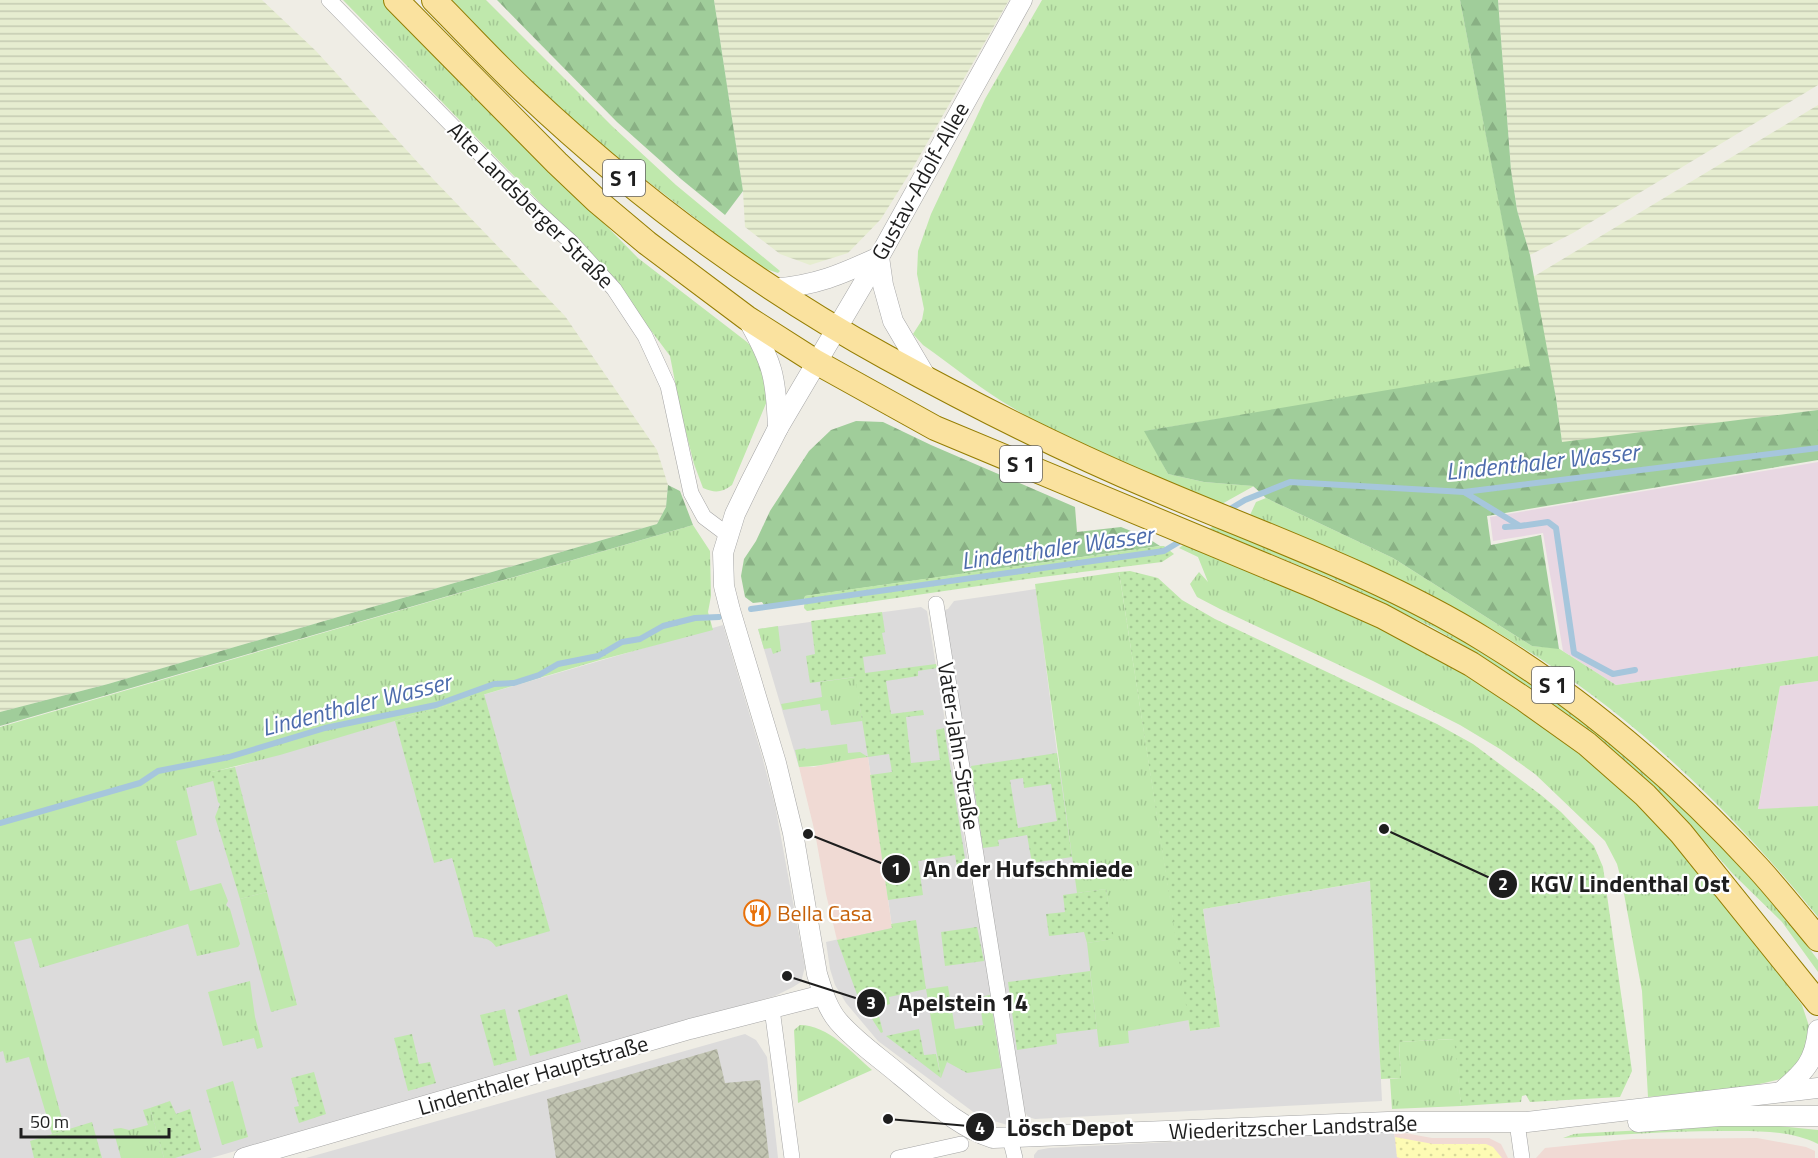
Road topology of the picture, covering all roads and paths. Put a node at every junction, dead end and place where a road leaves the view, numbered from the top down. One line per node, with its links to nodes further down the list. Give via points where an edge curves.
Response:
1 (329, 0): 12 (street, Alte Landsberger Straße, via 615,289 645,336 668,386 691,493 704,517)
2 (396, 0): 7 (main road, S 1, via 597,201)
3 (434, 0): 6 (main road, S 1, via 576,138 693,232)
4 (1022, 0): 5 (street, Gustav-Adolf-Allee)
5 (879, 256): 6 (street, via 828,280); 8 (street, Gustav-Adolf-Allee); 10 (street, via 893,321)
6 (773, 289): 8 (main road, S 1)
7 (747, 318): 9 (main road, S 1); 11 (street, via 774,375)
8 (836, 328): 9 (street, Gustav-Adolf-Allee); 10 (main road, S 1)
9 (816, 362): 11 (street, Gustav-Adolf-Allee); 17 (main road, S 1, via 935,428 1319,588 1426,638 1470,664 1587,744 1645,795 1681,833)
10 (926, 377): 15 (main road, S 1, via 1147,486 1394,590 1485,640 1605,722 1700,807)
11 (778, 428): 12 (street, Gustav-Adolf-Allee)
12 (728, 535): 14 (street, Gustav-Adolf-Allee, via 723,570)
13 (936, 604): 25 (street, Vater-Jahn-Straße)
14 (731, 614): 16 (street, Wiederitzscher Landstraße, via 793,833)
15 (1818, 939)
16 (823, 995): 18 (street, Lindenthaler Hauptstraße); 25 (street, Wiederitzscher Landstraße, via 845,1027 939,1108 974,1132)
17 (1817, 1001): 19 (street)
18 (772, 1009): 27 (street, Lindenthaler Hauptstraße, via 690,1029); 28 (street)
19 (1818, 1028): 21 (street, via 1811,1063)
20 (1818, 1088): 21 (street, Wiederitzscher Landstraße)
21 (1781, 1092): 23 (street, Wiederitzscher Landstraße)
22 (1818, 1116): 23 (street, Wiederitzscher Landstraße, via 1720,1116 1588,1125)
23 (1540, 1121): 24 (street, Wiederitzscher Landstraße)
24 (1517, 1123): 25 (street, Wiederitzscher Landstraße, via 1388,1122); 31 (street)
25 (1016, 1137): 30 (street, Vater-Jahn-Straße)
26 (961, 1144): 29 (street)
27 (244, 1158)
28 (792, 1158)
29 (898, 1158)
30 (1015, 1158)
31 (1522, 1158)

